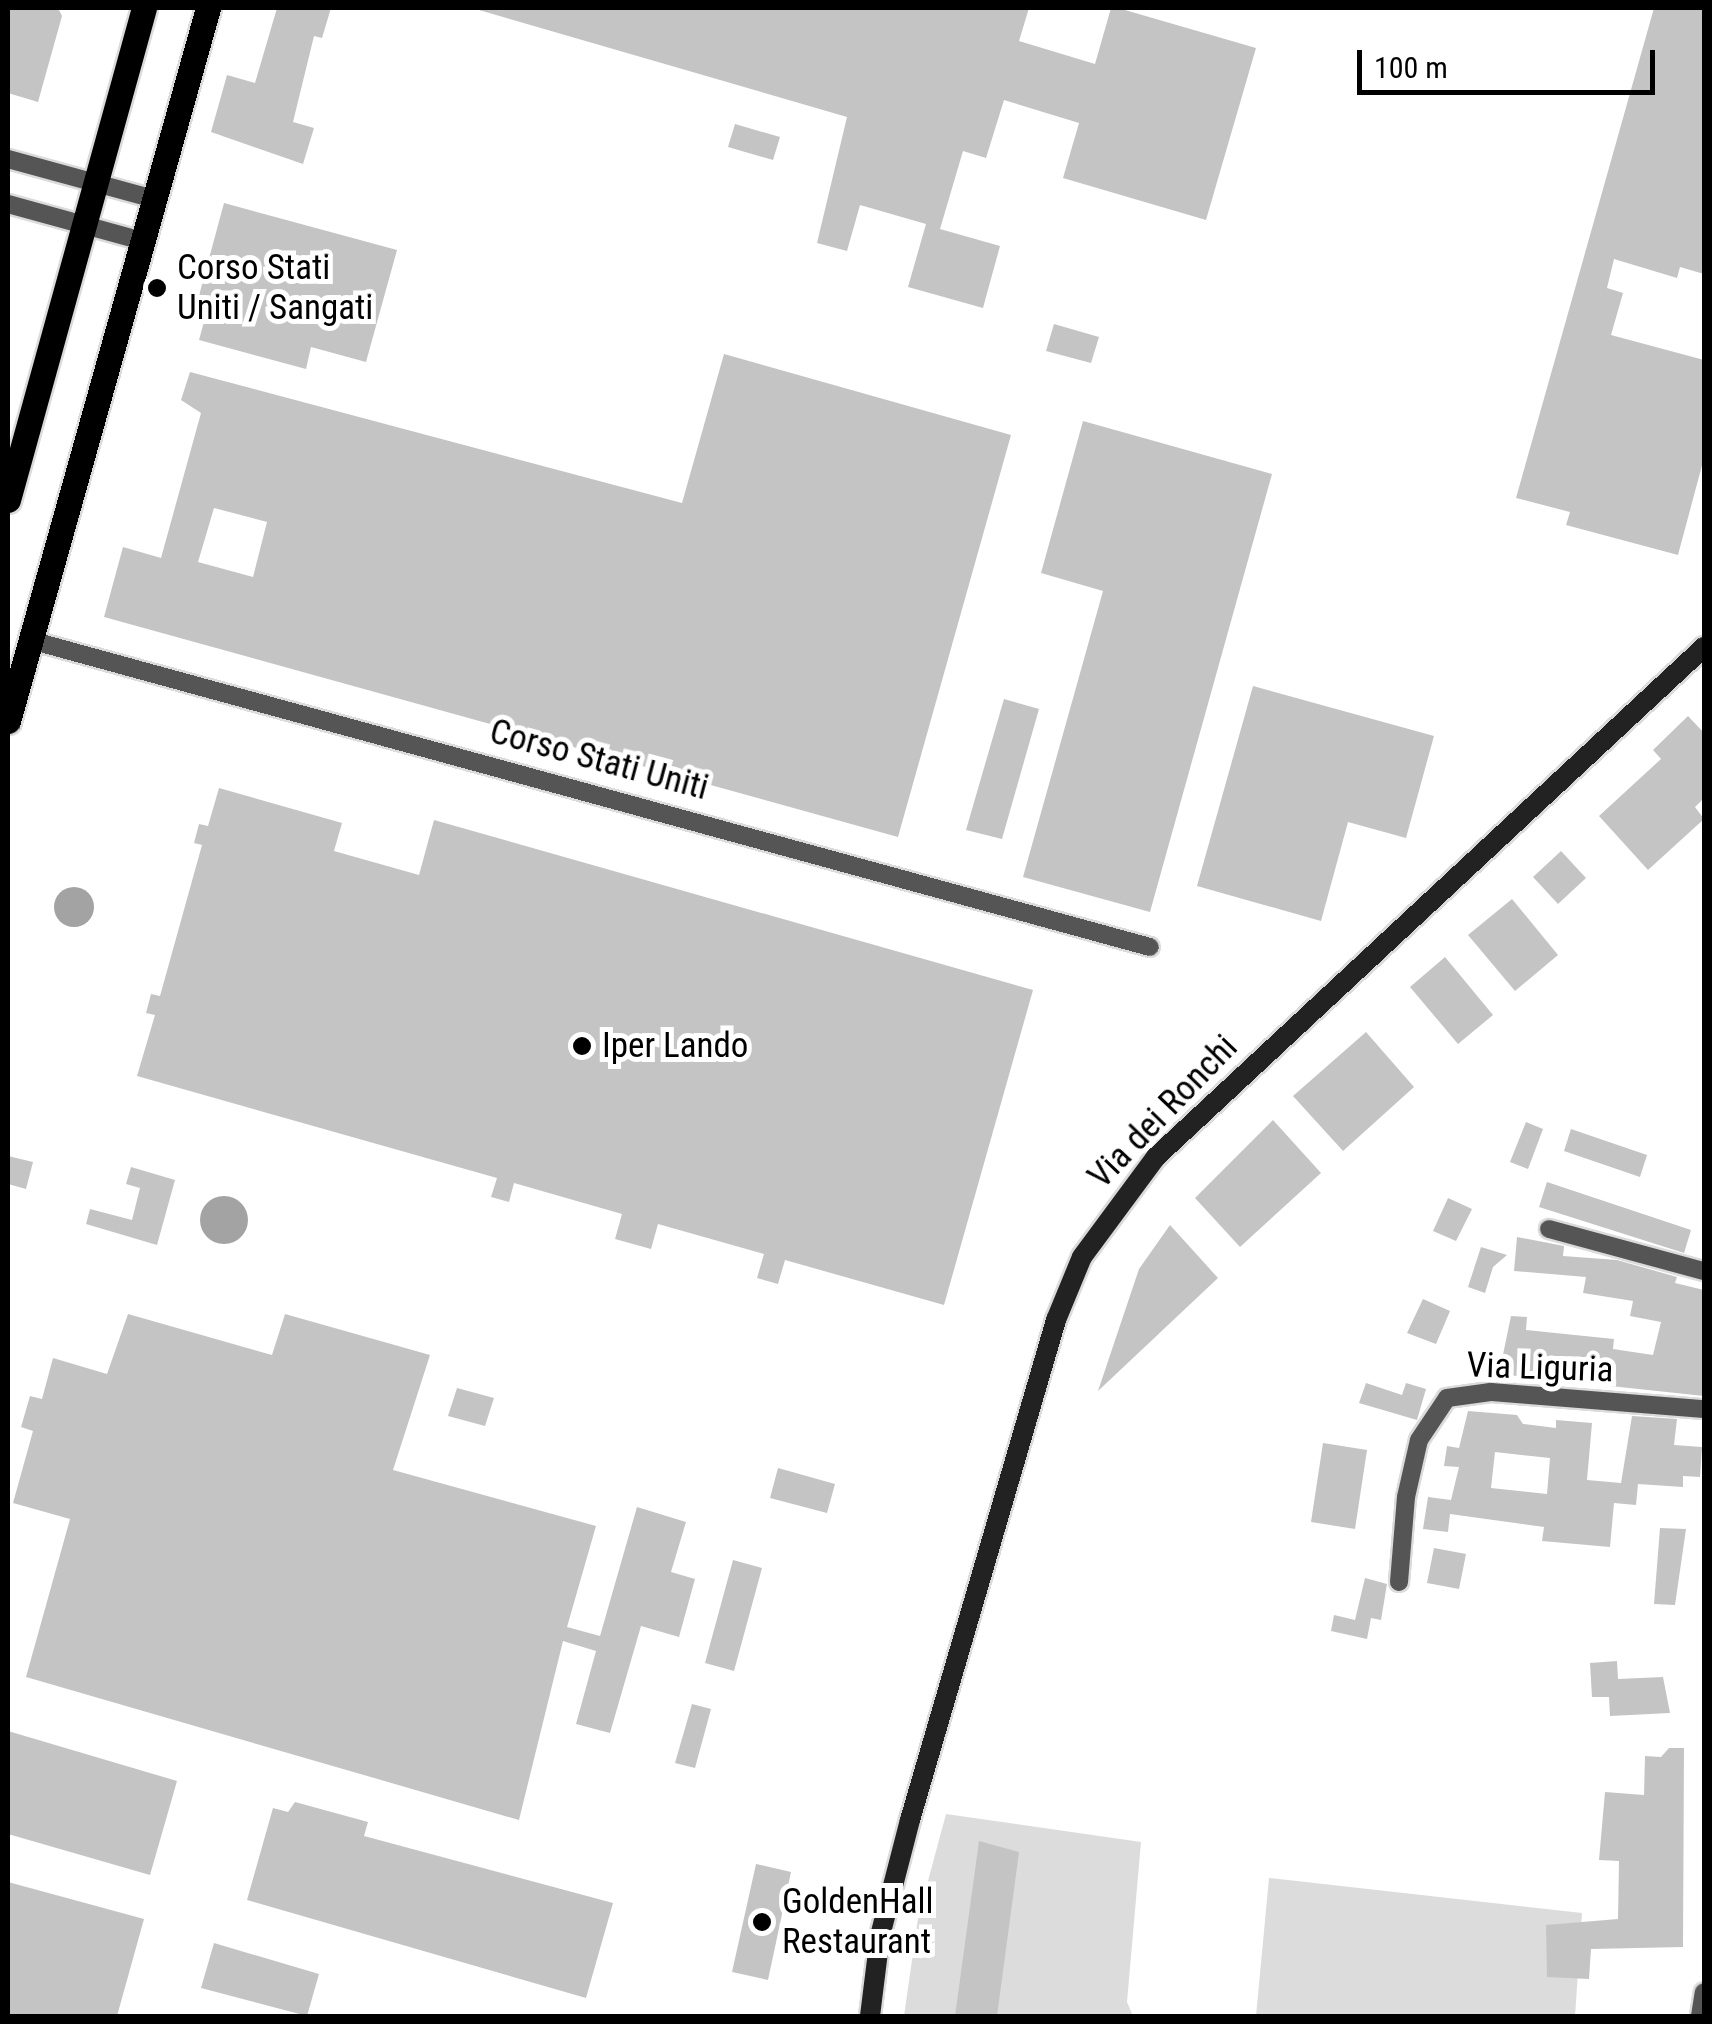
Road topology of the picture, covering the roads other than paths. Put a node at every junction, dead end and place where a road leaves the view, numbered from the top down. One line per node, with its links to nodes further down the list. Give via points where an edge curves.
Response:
1 (144, 8): 4 (main road)
2 (208, 8): 5 (main road)
3 (8, 159): 4 (street)
4 (94, 182): 5 (street); 7 (main road)
5 (154, 199): 8 (main road)
6 (8, 204): 7 (street)
7 (82, 224): 8 (street); 9 (main road)
8 (142, 241): 10 (main road)
9 (8, 500)
10 (30, 640): 12 (main road); 13 (street, Corso Stati Uniti)
11 (1704, 647): 19 (street, Via dei Ronchi, via 1156,1157 1082,1257 1056,1320 910,1820 880,1936)
12 (8, 721)
13 (1150, 946)
14 (1549, 1229): 15 (street)
15 (1704, 1271)
16 (1704, 1409): 17 (street, Via Liguria, via 1465,1390 1447,1398 1419,1440)
17 (1399, 1582)
18 (1704, 1992): 20 (street)
19 (870, 2016)
20 (1700, 2016)

